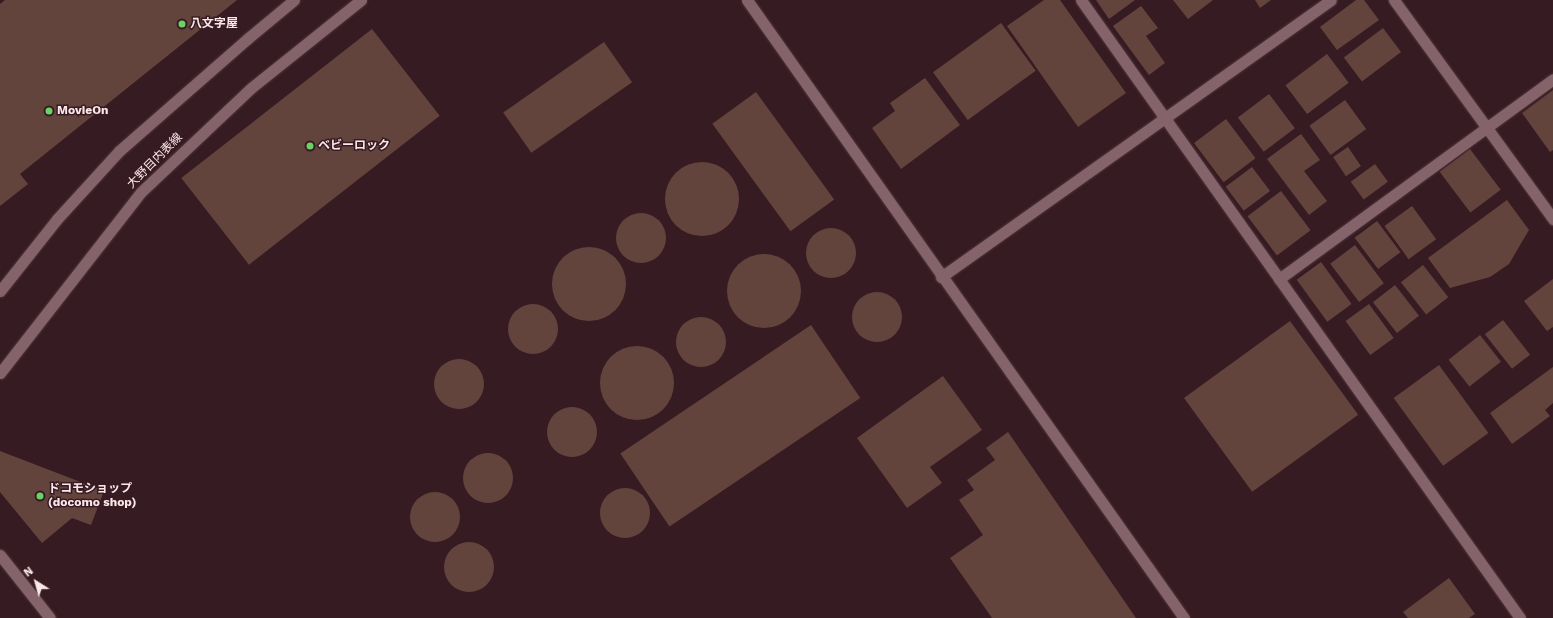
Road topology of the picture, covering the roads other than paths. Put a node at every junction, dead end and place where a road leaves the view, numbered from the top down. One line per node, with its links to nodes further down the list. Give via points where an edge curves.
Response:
1 (294, 0): 13 (street, via 119,151 57,219)
2 (361, 0): 14 (street, 大野目内表線, via 251,88 141,192)
3 (747, 0): 11 (street)
4 (1081, 0): 8 (street)
5 (1331, 0): 8 (street)
6 (1394, 0): 9 (street)
7 (1553, 79): 9 (street)
8 (1164, 119): 11 (street); 12 (street)
9 (1487, 126): 10 (street); 12 (street)
10 (1553, 219)
11 (941, 277): 17 (street)
12 (1279, 279): 18 (street)
13 (0, 291)
14 (0, 373)
15 (0, 555): 16 (street)
16 (50, 618)
17 (1184, 618)
18 (1520, 618)

